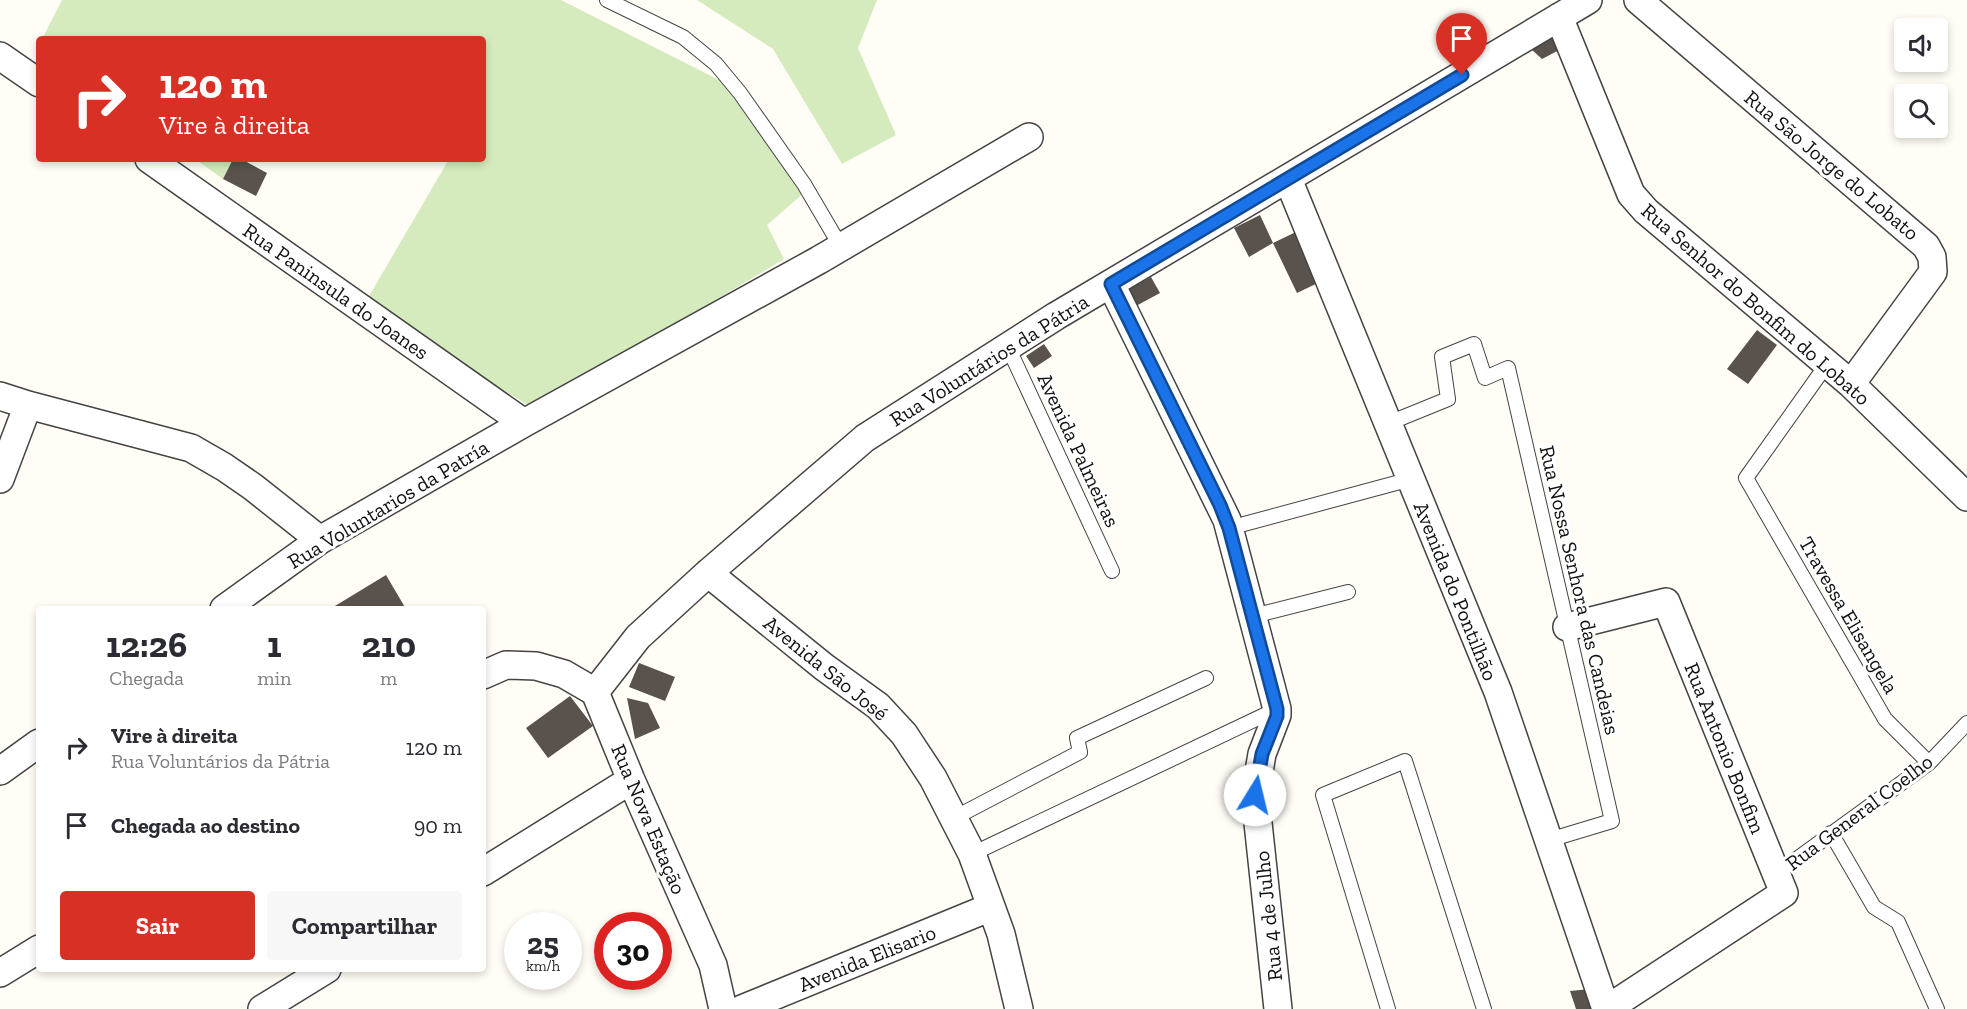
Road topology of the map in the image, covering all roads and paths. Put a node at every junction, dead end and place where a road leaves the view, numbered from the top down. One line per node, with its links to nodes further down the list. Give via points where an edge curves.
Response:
1 (607, 0): 10 (lane, via 682,37 716,64 797,175)
2 (1588, 0): 4 (street, Rua Voluntários da Pátria)
3 (1638, 0): 14 (street, Rua São Jorge do Lobato, via 1930,251 1933,272)
4 (1559, 17): 9 (street, Rua Voluntários da Pátria); 13 (street, Rua Senhor do Bonfim do Lobato, via 1631,194 1646,211)
5 (0, 56): 6 (street)
6 (36, 81)
7 (1029, 137): 10 (street)
8 (152, 162): 17 (street, Rua Paninsula do Joanes)
9 (1288, 179): 11 (street, Rua Voluntários da Pátria); 18 (street, Avenida do Pontilhão)
10 (842, 246): 17 (street)
11 (1111, 284): 12 (street, Rua Voluntários da Pátria); 22 (street)
12 (1008, 347): 24 (lane, Avenida Palmeiras); 25 (street, Rua Voluntários da Pátria, via 866,438)
13 (1827, 364): 14 (street, Rua Senhor do Bonfim do Lobato); 36 (lane, Travessa Elisangela, via 1746,477 1885,720)
14 (1851, 384): 21 (street, Rua Senhor do Bonfim do Lobato)
15 (0, 396): 16 (street)
16 (28, 405): 20 (street); 23 (street, via 191,448 253,487)
17 (524, 423): 23 (street, Rua Voluntarios da Patría)
18 (1389, 423): 19 (street, Avenida do Pontilhão); 29 (lane, Rua Nossa Senhora das Candeias, via 1448,399 1442,357 1474,344 1485,378 1508,369)
19 (1411, 478): 22 (lane); 41 (street, Avenida do Pontilhão, via 1494,683)
20 (0, 479)
21 (1967, 497)
22 (1229, 528): 28 (street)
23 (320, 540): 27 (street, Rua Voluntarios da Patría)
24 (1112, 571)
25 (708, 573): 32 (street, Rua Voluntários da Pátria, via 638,637); 39 (street, Avenida São José, via 878,706 904,734)
26 (1348, 592): 28 (lane)
27 (228, 606)
28 (1252, 616): 33 (street)
29 (1567, 627): 41 (lane, Rua Nossa Senhora das Candeias, via 1612,821); 44 (street, Rua Antonio Bonfim, via 1666,602)
30 (486, 674): 32 (street, via 506,665 536,666 564,674)
31 (1206, 678): 39 (lane, via 1077,738 1080,752)
32 (595, 692): 38 (street, Rua Nova Estação)
33 (1277, 709): 42 (lane); 53 (street, Rua 4 de Julho, via 1262,754 1255,795)
34 (1967, 723): 36 (lane, Rua General Coelho)
35 (36, 745): 37 (street)
36 (1929, 763): 40 (lane, Rua General Coelho)
37 (0, 771)
38 (631, 780): 43 (street); 50 (street, Rua Nova Estação, via 713,965)
39 (954, 818): 42 (street, Avenida São José)
40 (1831, 833): 44 (lane, Rua General Coelho); 57 (lane, via 1874,907 1898,922)
41 (1549, 840): 56 (street, Avenida do Pontilhão)
42 (972, 854): 45 (street, Avenida São José)
43 (486, 870)
44 (1780, 884): 56 (street, Rua General Coelho)
45 (992, 907): 51 (street, Avenida Elisario); 52 (street, Avenida São José)
46 (36, 951): 48 (street)
47 (322, 972): 49 (street)
48 (0, 974)
49 (262, 1009)
50 (723, 1009)
51 (742, 1009)
52 (1019, 1009)
53 (1278, 1009)
54 (1388, 1009): 55 (lane, via 1323,795 1405,761)
55 (1484, 1009)
56 (1606, 1009)
57 (1937, 1009)

